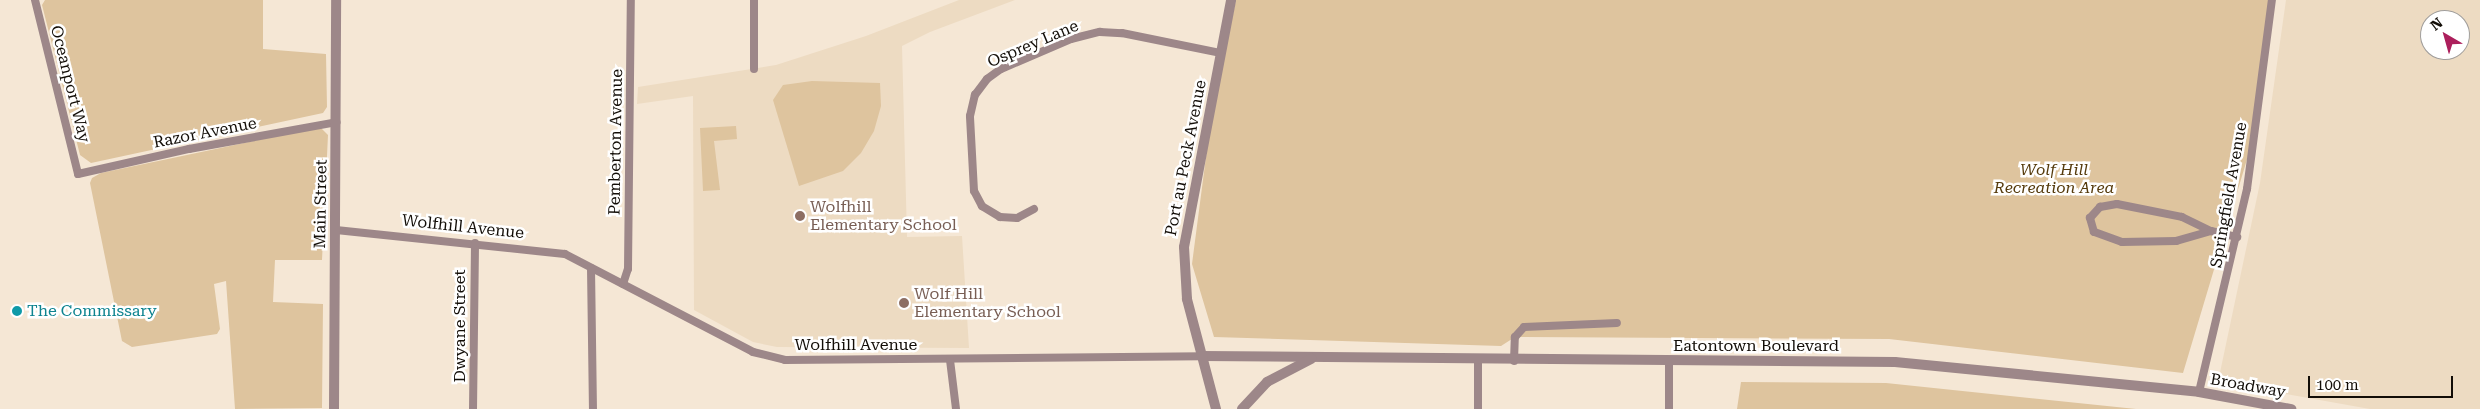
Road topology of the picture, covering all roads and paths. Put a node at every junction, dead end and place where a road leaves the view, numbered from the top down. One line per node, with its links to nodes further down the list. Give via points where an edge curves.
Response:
1 (35, 0): 10 (street, Oceanport Way)
2 (336, 0): 9 (street, Main Street)
3 (631, 0): 17 (street, Pemberton Avenue, via 628,269)
4 (754, 0): 8 (street)
5 (1231, 0): 7 (street, Port au Peck Avenue)
6 (2272, 0): 14 (street, Springfield Avenue, via 2247,189)
7 (1220, 53): 11 (street, Osprey Lane, via 1122,33 1100,32 1071,39 1001,69 987,79 975,95 970,116 974,191 982,206 1000,217 1017,218); 19 (street, Port au Peck Avenue, via 1184,247 1186,299)
8 (754, 69)
9 (337, 122): 10 (street, Razor Avenue, via 179,151); 12 (street, Main Street)
10 (78, 174)
11 (1034, 210)
12 (336, 230): 15 (street, Wolfhill Avenue); 26 (street, Main Street)
13 (2212, 231): 13 (street, via 2182,216 2117,204 2100,206 2090,218 2094,232 2122,242 2176,241); 14 (street)
14 (2237, 238): 25 (street, Springfield Avenue)
15 (475, 243): 16 (street, Wolfhill Avenue, via 556,252); 27 (street, Dwyane Street)
16 (591, 268): 17 (street, Wolfhill Avenue); 28 (street)
17 (623, 284): 21 (street, Wolfhill Avenue, via 764,356 812,362)
18 (1617, 323): 24 (street, via 1524,328 1515,338)
19 (1202, 356): 20 (street, Wolfhill Avenue); 21 (street, Wolfhill Avenue); 30 (street, Port au Peck Avenue)
20 (1312, 359): 23 (street, Eatontown Boulevard); 31 (street, via 1267,382)
21 (950, 360): 29 (street)
22 (1669, 360): 24 (street, Eatontown Boulevard); 25 (street, Eatontown Boulevard, via 1895,362); 33 (street)
23 (1478, 361): 24 (street, Eatontown Boulevard); 32 (street)
24 (1514, 361)
25 (2199, 392): 34 (street, Broadway)
26 (334, 409)
27 (473, 409)
28 (593, 409)
29 (956, 409)
30 (1216, 409)
31 (1242, 409)
32 (1478, 409)
33 (1669, 409)
34 (2291, 409)

